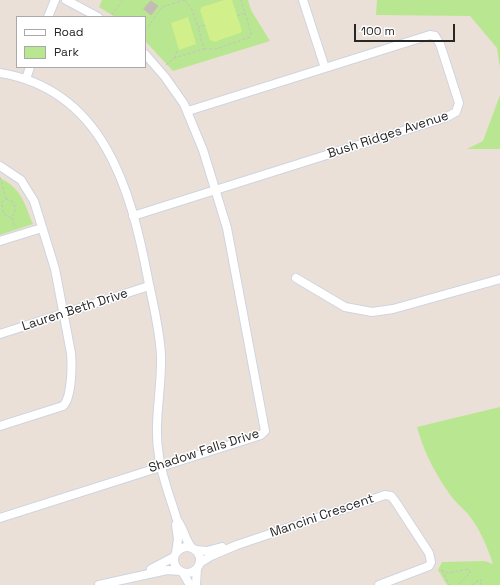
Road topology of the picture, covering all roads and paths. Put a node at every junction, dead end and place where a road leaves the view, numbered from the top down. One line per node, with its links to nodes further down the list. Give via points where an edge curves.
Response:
1 (55, 0): 8 (street)
2 (66, 0): 9 (street)
3 (123, 0): 10 (path)
4 (184, 0): 13 (path, via 192,10); 14 (path, via 162,7)
5 (240, 0): 7 (path)
6 (302, 0): 21 (street)
7 (245, 14): 11 (path); 15 (path, via 250,37 216,48)
8 (48, 16)
9 (96, 16)
10 (112, 16)
11 (237, 16)
12 (205, 25): 13 (path)
13 (198, 27): 15 (path)
14 (146, 30)
15 (204, 49): 18 (path)
16 (178, 50): 18 (path)
17 (146, 55): 24 (street, via 169,81)
18 (174, 58): 19 (path)
19 (166, 65)
20 (30, 68): 23 (street)
21 (325, 68): 24 (street, Bush Ridges Avenue); 29 (street, Bush Ridges Avenue, via 423,36 435,36 440,44 459,107 447,117)
22 (0, 73): 23 (street)
23 (26, 79): 31 (street, via 64,100 97,132 114,162)
24 (188, 111): 29 (street, via 204,150)
25 (0, 166): 34 (street, via 14,174 26,186 34,201)
26 (0, 177): 27 (path)
27 (0, 181): 28 (path)
28 (1, 185): 30 (path)
29 (216, 190): 31 (street, Bush Ridges Avenue); 42 (street, Shadow Falls Drive, via 233,255 265,431 261,435)
30 (6, 200): 32 (path, via 13,202 16,208); 32 (path, via 2,202 2,213)
31 (133, 216): 38 (street)
32 (11, 218): 33 (path)
33 (15, 228)
34 (42, 228): 35 (street); 39 (street, via 55,269)
35 (0, 241)
36 (296, 278): 37 (street, via 345,307 372,312 393,309)
37 (500, 279)
38 (149, 286): 39 (street, Lauren Beth Drive); 42 (street, via 161,355 156,428)
39 (64, 313): 40 (street, Lauren Beth Drive); 41 (street, via 72,366 66,403)
40 (0, 334)
41 (0, 426)
42 (161, 466): 43 (street, Shadow Falls Drive); 44 (street)
43 (0, 518)
44 (177, 520): 46 (street, via 184,537); 47 (street, via 178,539)
45 (237, 545): 46 (street, Mancini Crescent, via 207,551); 48 (street, Mancini Crescent, via 211,556); 54 (street, Mancini Crescent, via 385,495 391,496 429,553 432,562 428,566)
46 (194, 549): 47 (street, via 183,548); 48 (street, via 199,555)
47 (175, 555): 49 (street, via 175,566); 50 (street)
48 (198, 566): 49 (street, via 192,572); 53 (street)
49 (181, 572): 50 (street, via 167,570); 52 (street)
50 (141, 575): 51 (street)
51 (99, 585)
52 (190, 585)
53 (196, 585)
54 (379, 585)
55 (449, 585): 56 (path, via 441,570 448,573 469,569 470,573)
56 (458, 585)
57 (472, 585): 58 (path, via 480,580)
58 (480, 585)

